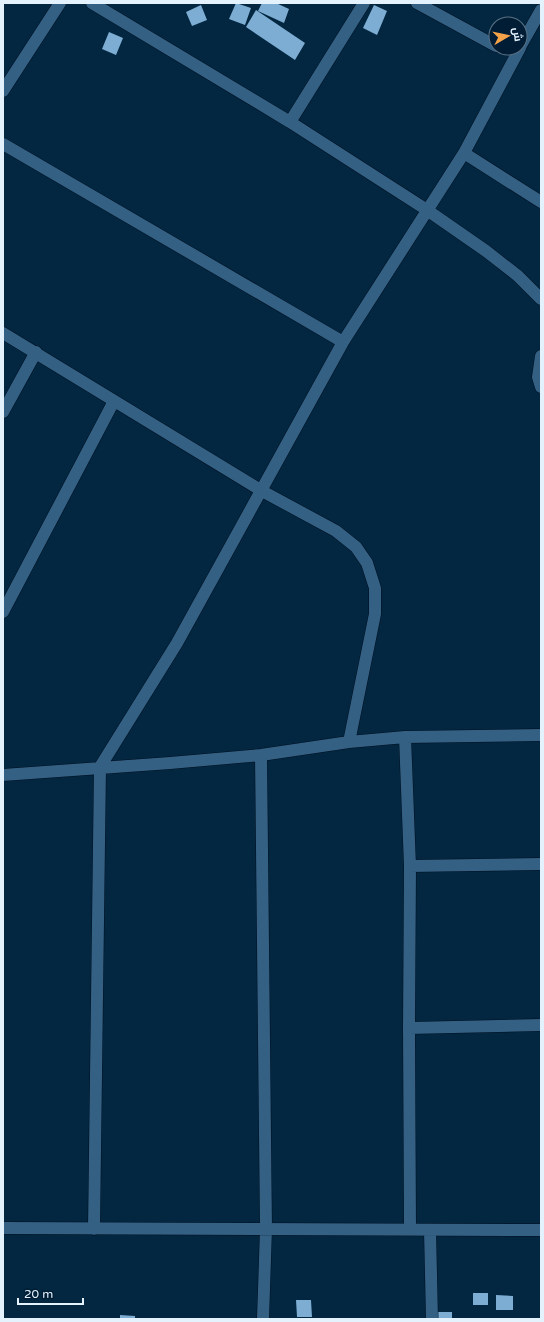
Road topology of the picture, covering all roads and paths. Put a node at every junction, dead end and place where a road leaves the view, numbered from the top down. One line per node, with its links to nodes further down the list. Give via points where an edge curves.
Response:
1 (60, 3): 9 (street)
2 (92, 3): 10 (street)
3 (364, 3): 10 (street)
4 (417, 3): 7 (street)
5 (541, 10): 6 (street)
6 (528, 33)
7 (488, 42)
8 (515, 56): 12 (street)
9 (3, 91)
10 (290, 122): 14 (street)
11 (3, 144): 17 (street)
12 (464, 153): 13 (street); 14 (street)
13 (541, 202)
14 (427, 210): 15 (street, via 518,276); 17 (street)
15 (541, 299)
16 (3, 334): 18 (street)
17 (343, 342): 23 (street)
18 (36, 352): 21 (street); 22 (street)
19 (541, 356): 20 (street, via 538,377)
20 (541, 387)
21 (114, 401): 23 (street); 24 (street)
22 (3, 412)
23 (262, 490): 27 (street, via 336,531 356,547 367,563 375,588 374,614); 29 (street, via 177,643)
24 (3, 612)
25 (541, 735): 26 (street)
26 (405, 737): 27 (street); 32 (street)
27 (349, 742): 28 (street)
28 (261, 755): 29 (street); 37 (street)
29 (100, 767): 30 (street); 36 (street)
30 (3, 775)
31 (541, 864): 32 (street)
32 (410, 866): 34 (street)
33 (541, 1025): 34 (street)
34 (409, 1028): 38 (street)
35 (3, 1228): 36 (street)
36 (94, 1229): 37 (street)
37 (266, 1229): 38 (street); 41 (street)
38 (410, 1229): 39 (street)
39 (430, 1230): 40 (street); 42 (street)
40 (541, 1230)
41 (263, 1319)
42 (432, 1319)

